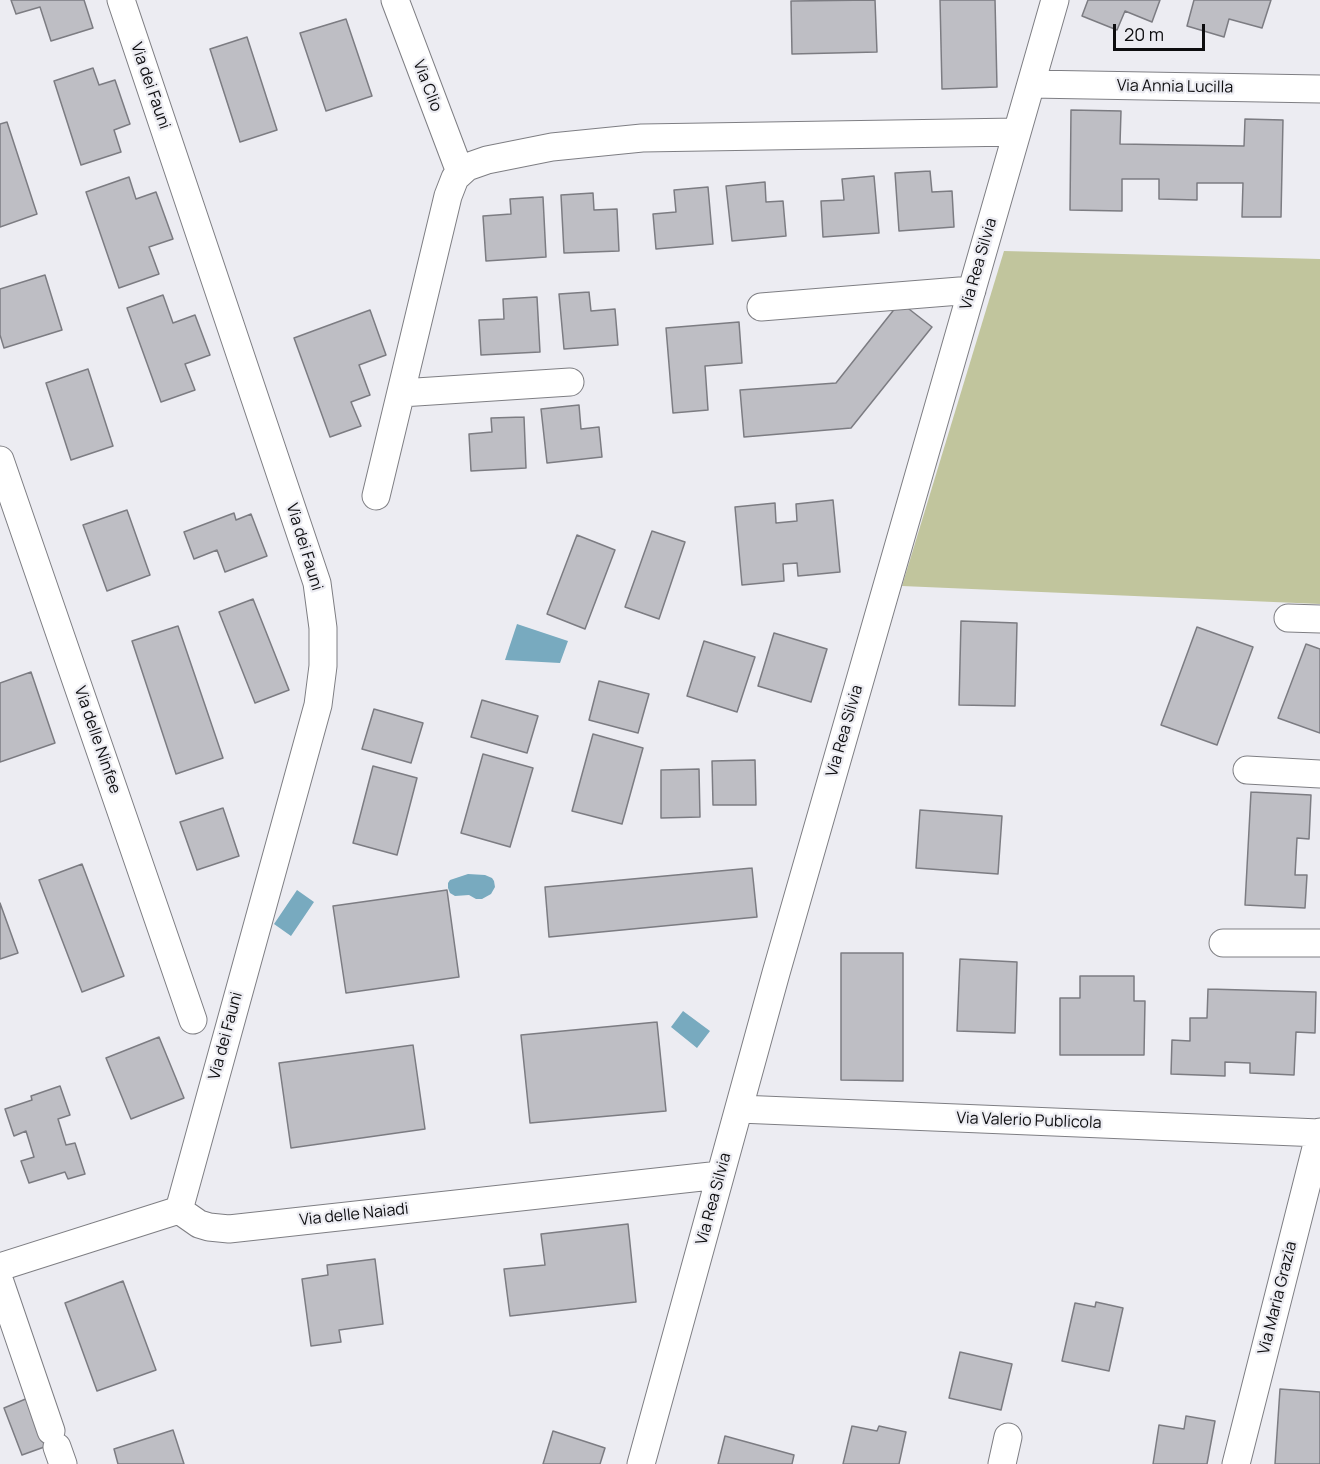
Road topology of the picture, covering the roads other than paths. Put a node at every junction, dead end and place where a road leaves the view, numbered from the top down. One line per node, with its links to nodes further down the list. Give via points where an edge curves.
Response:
1 (122, 0): 24 (street, Via dei Fauni, via 317,583 323,628 318,705)
2 (395, 0): 7 (street, Via Clio)
3 (1056, 0): 4 (street, Via Rea Silvia)
4 (1031, 84): 5 (street, Via Annia Lucilla); 6 (street, Via Rea Silvia)
5 (1320, 90)
6 (1017, 132): 7 (street, via 618,139 488,159); 8 (street, Via Rea Silvia)
7 (460, 172): 11 (street, via 448,196)
8 (972, 290): 9 (street); 21 (street, Via Rea Silvia)
9 (761, 307)
10 (570, 382): 11 (street)
11 (401, 393): 13 (street)
12 (0, 460): 20 (street, Via delle Ninfee)
13 (376, 496)
14 (1288, 618): 15 (street)
15 (1320, 619)
16 (1247, 770): 17 (street)
17 (1320, 774)
18 (1223, 943): 19 (street)
19 (1320, 943)
20 (193, 1020)
21 (739, 1109): 22 (street, Via Valerio Publicola); 23 (street, Via Rea Silvia)
22 (1320, 1133): 31 (street, Via Maria Grazia)
23 (720, 1175): 24 (street, Via delle Naiadi, via 229,1229 199,1224); 29 (street, Via Rea Silvia)
24 (178, 1210): 25 (street)
25 (0, 1267)
26 (0, 1281): 28 (street)
27 (1008, 1437): 30 (street)
28 (57, 1447)
29 (641, 1464)
30 (1002, 1464)
31 (1236, 1464)

